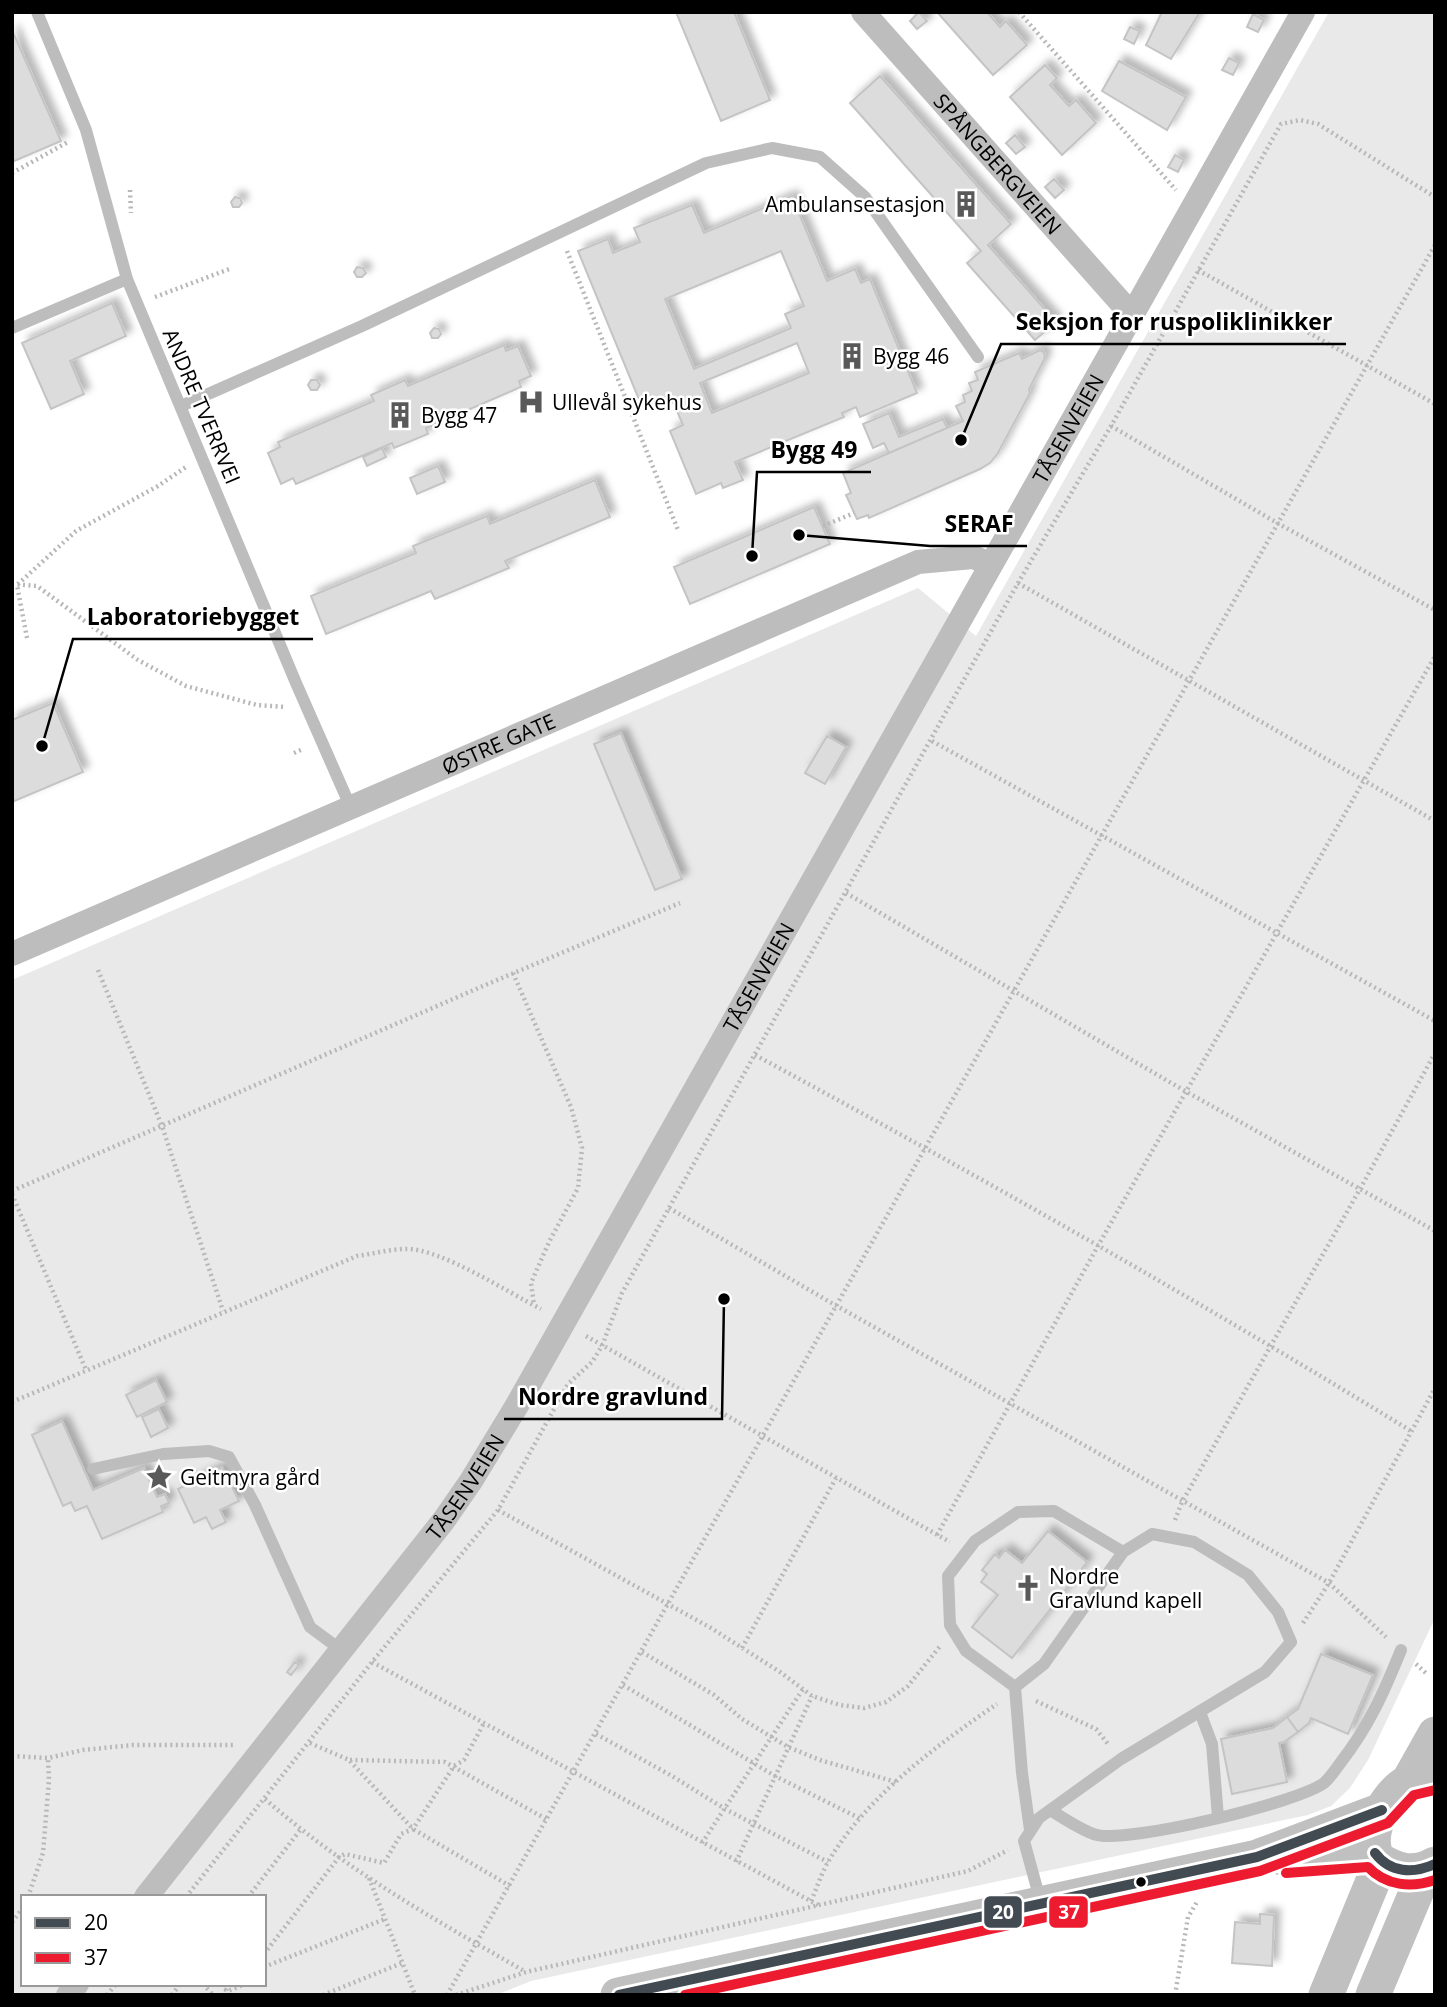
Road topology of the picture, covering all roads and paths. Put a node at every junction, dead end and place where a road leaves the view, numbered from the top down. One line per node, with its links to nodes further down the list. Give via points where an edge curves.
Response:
1 (37, 12): 14 (lane, ANDRE TVERRVEI, via 86,130)
2 (863, 12): 16 (street, SPÅNGBERGVEIEN)
3 (1303, 12): 9 (street, TÅSENVEIEN)
4 (1019, 13): 9 (path)
5 (1281, 124): 8 (path, via 1300,120 1318,124)
6 (68, 142): 7 (path)
7 (12, 173)
8 (1435, 197)
9 (1192, 208): 16 (street, TÅSENVEIEN)
10 (560, 234): 18 (lane, via 706,163 772,148 820,157 864,197); 21 (lane); 27 (path)
11 (1435, 245): 19 (path)
12 (232, 268): 15 (path)
13 (1198, 270): 19 (path)
14 (127, 279): 17 (lane); 21 (lane, ANDRE TVERRVEI)
15 (151, 299)
16 (1132, 315): 28 (street, TÅSENVEIEN)
17 (12, 328)
18 (978, 357)
19 (1368, 366): 20 (path); 25 (path)
20 (1435, 404)
21 (181, 406): 23 (lane, ANDRE TVERRVEI)
22 (1111, 426): 25 (path)
23 (203, 456): 30 (path, via 76,531); 38 (lane, ANDRE TVERRVEI)
24 (854, 513): 26 (path)
25 (1279, 524): 31 (path); 34 (path)
26 (823, 526)
27 (678, 530)
28 (990, 564): 38 (street, ØSTRE GATE, via 973,557 918,562); 84 (street, TÅSENVEIEN, via 471,1482)
29 (1018, 583): 34 (path)
30 (15, 584): 32 (path); 35 (path, via 37,586 138,660 186,686 257,705)
31 (1435, 610)
32 (27, 638)
33 (1435, 656): 37 (path)
34 (1190, 681): 37 (path); 40 (path)
35 (291, 708)
36 (932, 741): 40 (path)
37 (1363, 782): 39 (path); 43 (path)
38 (351, 808): 44 (street, ØSTRE GATE)
39 (1435, 821)
40 (1101, 836): 43 (path); 47 (path)
41 (846, 893): 47 (path)
42 (680, 904): 46 (path)
43 (1277, 933): 48 (path); 51 (path)
44 (12, 954)
45 (98, 970): 52 (path)
46 (513, 973): 52 (path); 60 (path, via 571,1107 582,1148 578,1188 531,1283)
47 (1013, 992): 51 (path); 53 (path)
48 (1435, 1021)
49 (1435, 1053): 54 (path)
50 (755, 1055): 53 (path)
51 (1185, 1091): 54 (path); 58 (path)
52 (162, 1126): 55 (path); 61 (path)
53 (925, 1147): 58 (path); 59 (path)
54 (1360, 1189): 57 (path); 64 (path)
55 (12, 1192): 65 (path)
56 (669, 1208): 59 (path)
57 (1435, 1231)
58 (1098, 1244): 64 (path); 68 (path)
59 (835, 1305): 68 (path); 70 (path)
60 (534, 1306): 61 (path, via 428,1252 407,1248 356,1256); 62 (path)
61 (223, 1311): 65 (path)
62 (549, 1313)
63 (576, 1330): 70 (path)
64 (1272, 1345): 69 (path); 73 (path)
65 (86, 1370): 67 (path)
66 (1435, 1388): 69 (path)
67 (12, 1402)
68 (1009, 1403): 73 (path); 75 (path)
69 (1411, 1431): 79 (path)
70 (762, 1436): 72 (path); 80 (path)
71 (93, 1468): 84 (lane, via 163,1454 209,1451 229,1457 310,1627)
72 (836, 1478): 75 (path); 83 (path)
73 (1182, 1502): 76 (path); 79 (path)
74 (498, 1510): 80 (path)
75 (937, 1535): 77 (path)
76 (1168, 1537): 78 (lane, via 1152,1534); 82 (lane, via 1194,1542 1248,1575 1278,1612)
77 (966, 1552): 78 (lane, via 1018,1512 1055,1511); 81 (lane, via 948,1576)
78 (1123, 1552): 91 (lane, via 1044,1664)
79 (1329, 1583): 82 (path); 85 (path)
80 (667, 1604): 83 (path); 86 (path)
81 (950, 1625): 91 (lane, via 967,1651); 92 (path, via 943,1643 908,1686 886,1702 864,1708)
82 (1291, 1642): 93 (lane, via 1265,1672)
83 (742, 1648): 90 (path)
84 (341, 1650): 100 (street, TÅSENVEIEN)
85 (1401, 1650): 88 (path); 115 (lane, via 1378,1707 1325,1783 1293,1797)
86 (642, 1652): 89 (path); 97 (path)
87 (372, 1662): 94 (path)
88 (1428, 1675)
89 (624, 1685): 95 (path); 105 (path)
90 (803, 1689): 92 (path); 97 (path)
91 (1015, 1693): 103 (path, via 1096,1729); 110 (path, via 952,1735); 121 (lane)
92 (813, 1696): 99 (path)
93 (1200, 1712): 103 (lane); 115 (lane, via 1212,1744)
94 (484, 1723): 106 (path, via 464,1760); 107 (path)
95 (596, 1734): 107 (path); 112 (path)
96 (1435, 1734): 109 (street)
97 (772, 1737): 99 (path); 105 (path)
98 (310, 1743): 104 (path)
99 (788, 1746): 108 (path); 110 (path)
100 (262, 1749): 102 (path, via 223,1744 134,1745); 132 (street, TÅSENVEIEN)
101 (12, 1756): 102 (path)
102 (48, 1758): 131 (path, via 43,1853)
103 (1121, 1759): 113 (lane)
104 (349, 1760): 106 (path); 120 (path)
105 (754, 1764): 108 (path); 112 (path)
106 (454, 1766): 116 (path); 120 (path)
107 (574, 1772): 116 (path); 122 (path)
108 (775, 1776): 117 (path); 118 (path)
109 (1421, 1779): 114 (street, via 1397,1790)
110 (896, 1782): 117 (path)
111 (265, 1799): 119 (path)
112 (725, 1809): 118 (path); 122 (path)
113 (1050, 1810): 115 (lane, via 1097,1835 1126,1836); 121 (lane)
114 (1382, 1810): 123 (street, via 1375,1830); 125 (street)
115 (1219, 1817)
116 (546, 1819): 130 (path)
117 (861, 1819): 127 (path)
118 (754, 1824): 126 (path); 127 (path)
119 (301, 1829): 124 (path); 133 (path)
120 (412, 1829): 124 (path, via 401,1834 384,1863 345,1854); 130 (path)
121 (1027, 1836): 136 (lane); 137 (path, via 968,1871)
122 (702, 1843): 126 (path)
123 (1377, 1856): 125 (street); 128 (street, via 1406,1872); 154 (street, via 1373,1881)
124 (339, 1857): 129 (path); 140 (path)
125 (1257, 1857): 136 (street)
126 (736, 1862): 135 (path)
127 (828, 1862): 135 (path)
128 (1433, 1865): 155 (street, via 1418,1888)
129 (369, 1878): 138 (path); 139 (path)
130 (510, 1886): 139 (path)
131 (29, 1895)
132 (148, 1895)
133 (250, 1895)
134 (1201, 1895): 153 (path, via 1188,1917)
135 (811, 1901): 137 (path)
136 (1041, 1903): 152 (street)
137 (818, 1905): 143 (path)
138 (385, 1919): 141 (path); 142 (path)
139 (476, 1943): 143 (path); 150 (path)
140 (266, 1951)
141 (402, 1963): 148 (path); 149 (path)
142 (266, 1966)
143 (526, 1972): 151 (path)
144 (229, 1986): 146 (path)
145 (239, 1986): 146 (path)
146 (226, 1990): 147 (path)
147 (219, 1995)
148 (323, 1995)
149 (415, 1995)
150 (447, 1995)
151 (456, 1995)
152 (618, 1995)
153 (1175, 1995)
154 (1326, 1995)
155 (1373, 1995)

